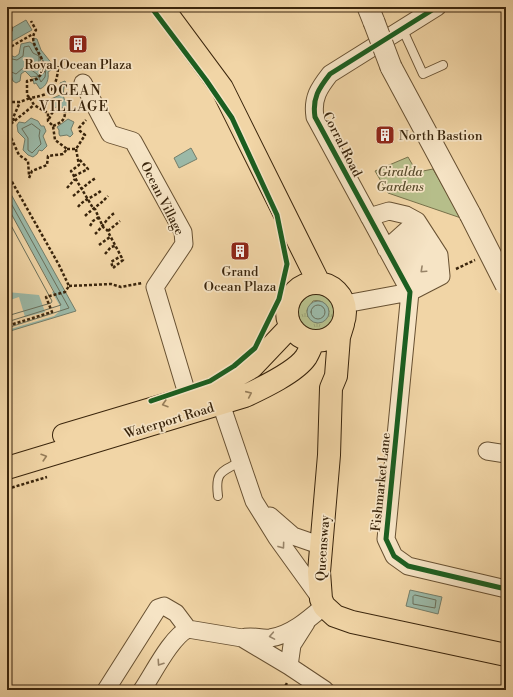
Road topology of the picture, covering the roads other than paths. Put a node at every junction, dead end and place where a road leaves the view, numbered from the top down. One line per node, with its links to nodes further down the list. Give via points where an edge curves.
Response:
1 (162, 7): 9 (main road, via 222,88)
2 (437, 7): 4 (street, Corral Road)
3 (371, 14): 12 (street, bridge, via 391,67)
4 (402, 27): 5 (lane, via 424,74); 7 (street, Corral Road, via 330,74 318,89 313,106 316,117)
5 (443, 65)
6 (83, 84): 17 (street, Ocean Village, via 110,134 133,141 183,232 184,244 155,287)
7 (369, 217): 8 (street, via 389,211 406,215); 10 (street, Corral Road)
8 (428, 238): 10 (street, one-way to 10); 10 (street); 10 (street, via 441,276)
9 (300, 245): 11 (main road); 13 (main road)
10 (399, 272): 14 (street); 27 (street, Fishmarket Lane, via 386,539 394,556 408,566)
11 (319, 283): 13 (main road); 14 (main road, via 335,290)
12 (506, 285)
13 (298, 289): 15 (main road, via 288,302 287,311)
14 (344, 314): 15 (main road, via 336,334 326,341); 16 (main road, Queensway, via 339,337 336,376)
15 (304, 340): 16 (main road); 17 (main road, Waterport Road, via 208,392); 18 (main road, Waterport Road, one-way to 15, via 268,386 285,375 306,357)
16 (330, 388): 26 (main road, Queensway, via 329,455)
17 (188, 397): 20 (main road, Waterport Road, one-way to 20)
18 (221, 404): 22 (street); 23 (main road, Waterport Road, one-way to 18)
19 (487, 451): 21 (street)
20 (7, 453)
21 (506, 454)
22 (240, 462): 24 (lane, via 220,473 216,482); 25 (street)
23 (7, 468)
24 (218, 496)
25 (254, 501): 26 (street, via 293,536); 28 (street, one-way to 28)
26 (322, 546): 28 (main road, Queensway, via 319,572)
27 (506, 589)
28 (323, 602): 29 (street); 32 (main road, via 335,616 352,622)
29 (307, 621): 31 (street, one-way to 31, via 283,634 269,638); 33 (street, via 292,645)
30 (188, 629): 31 (street); 34 (street, via 176,613 164,606 158,608); 35 (street, one-way to 35, via 176,639)
31 (242, 638): 33 (street)
32 (506, 655)
33 (289, 666): 36 (street)
34 (106, 690)
35 (142, 690)
36 (325, 690)

